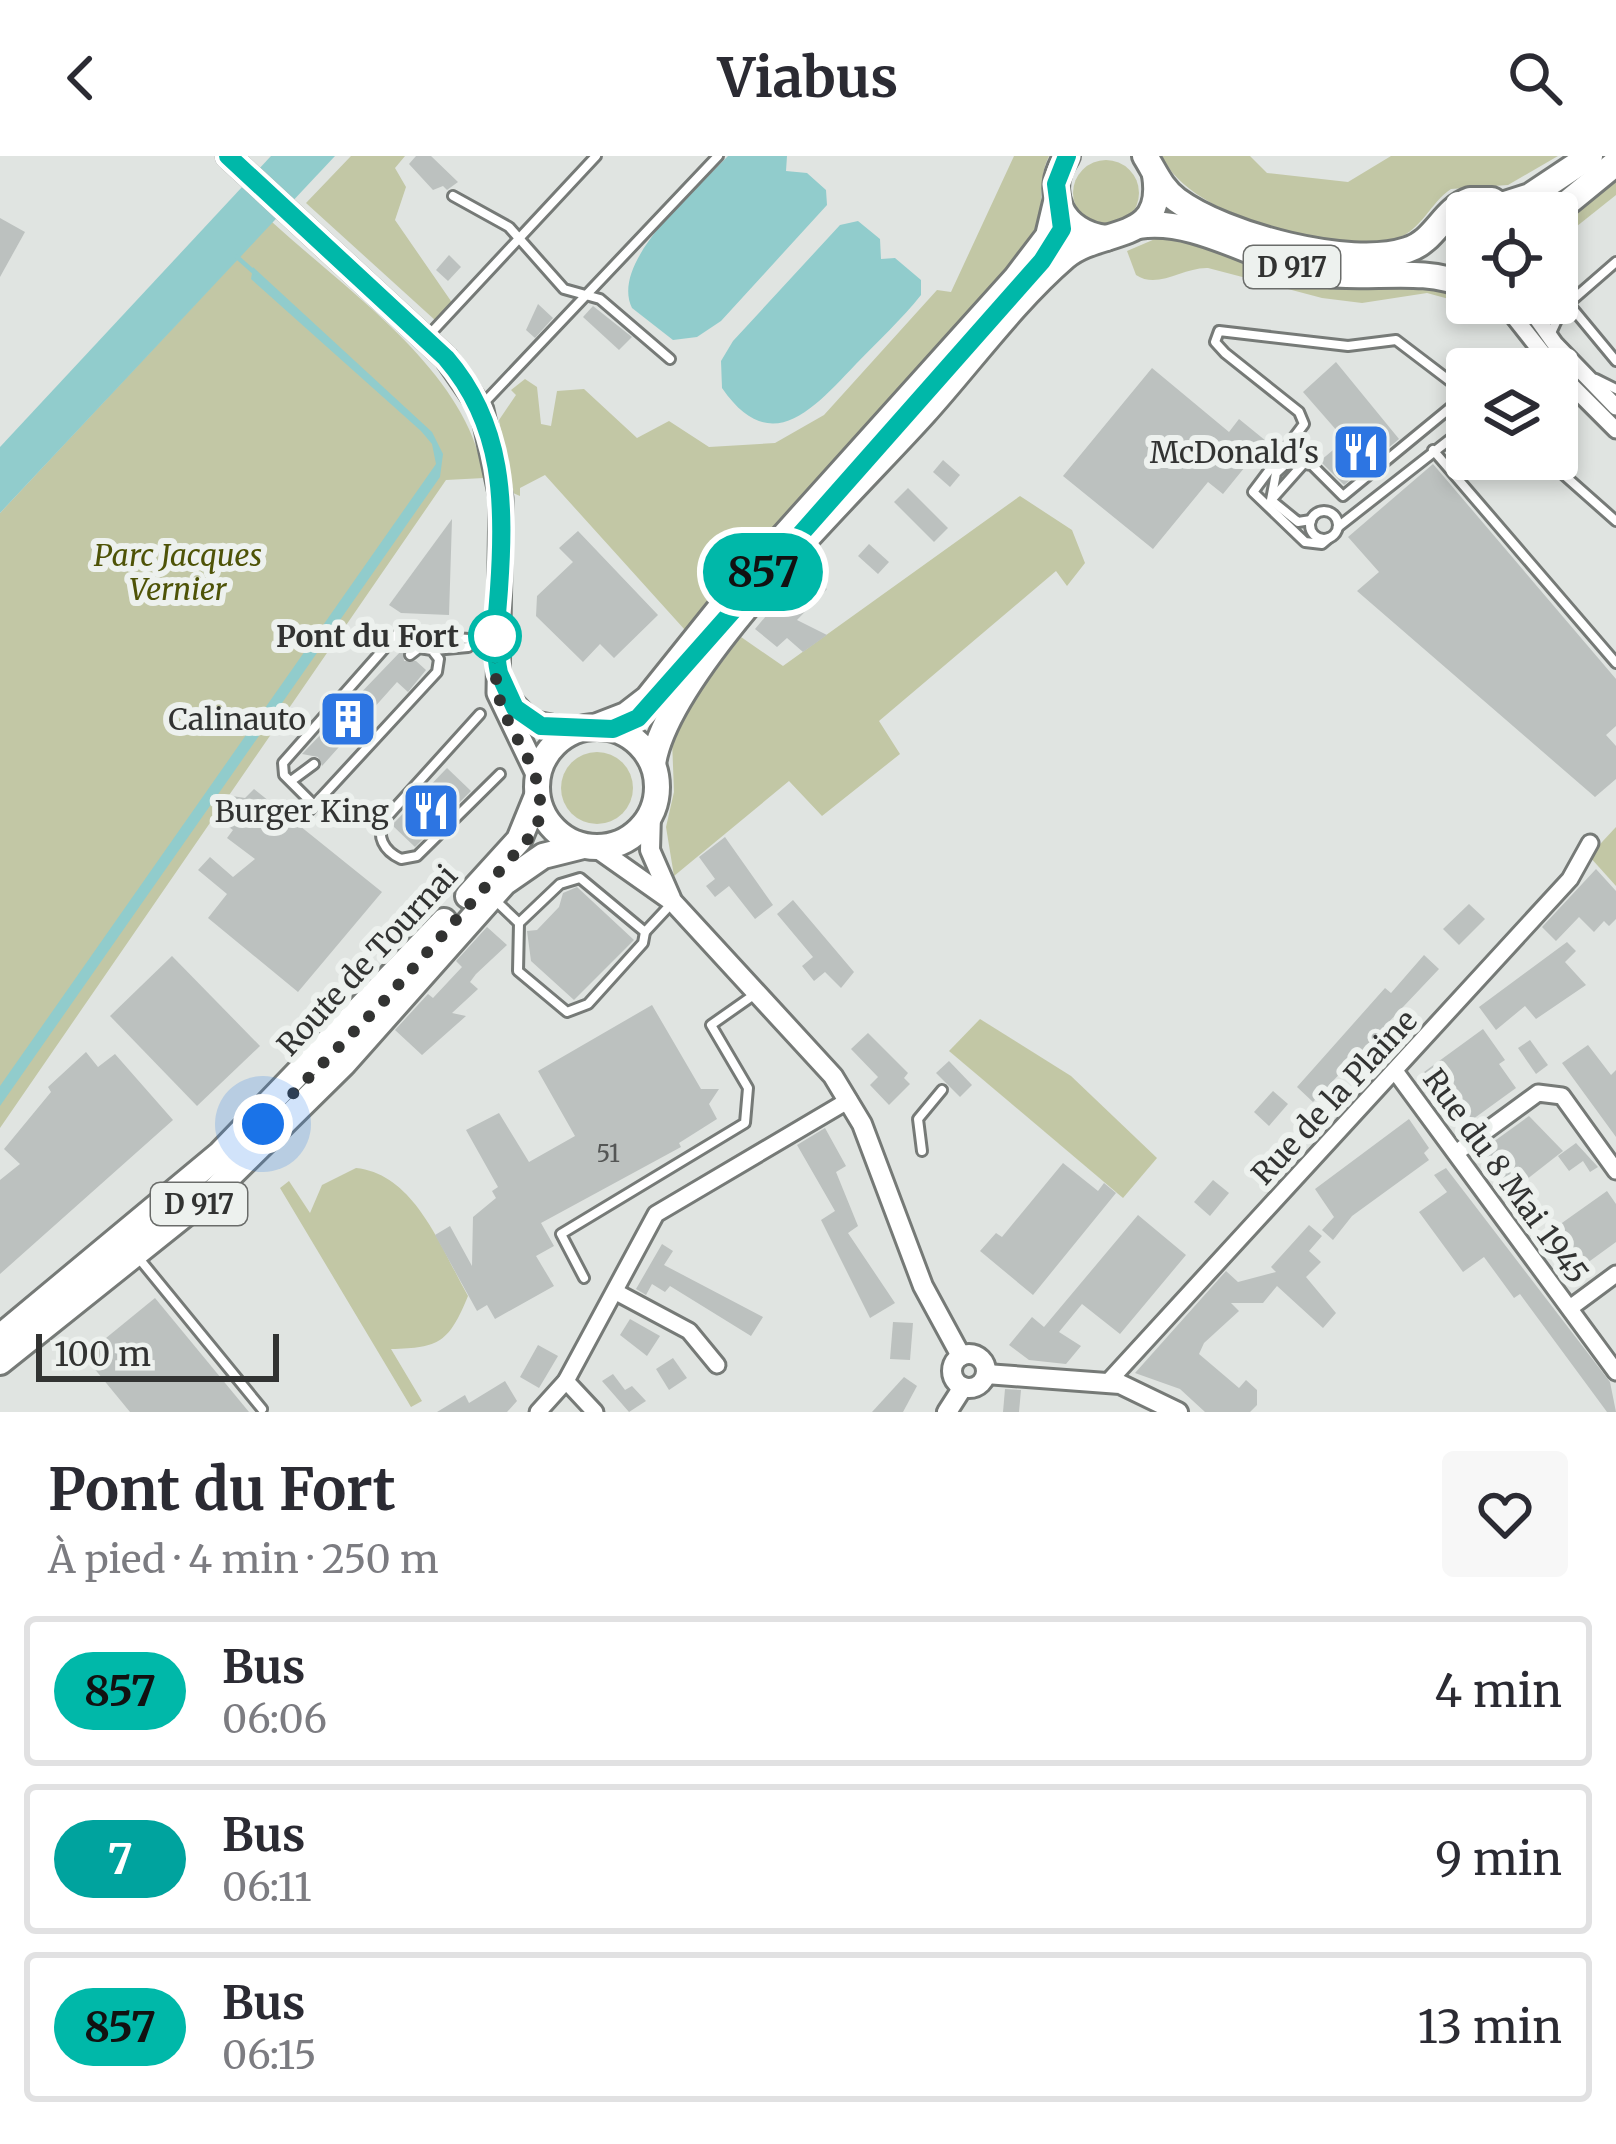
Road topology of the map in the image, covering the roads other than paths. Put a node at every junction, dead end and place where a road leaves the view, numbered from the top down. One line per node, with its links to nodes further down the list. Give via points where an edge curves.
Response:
1 (228, 156): 27 (main road)
2 (596, 156): 15 (lane)
3 (718, 156): 21 (lane)
4 (1067, 156): 11 (main road, via 1057,178)
5 (1590, 156): 8 (main road)
6 (1616, 163): 9 (main road)
7 (1150, 165): 13 (main road, via 1154,203); 14 (main road, D 917, via 1178,201 1204,215 1311,249 1398,253)
8 (1536, 192)
9 (1578, 195)
10 (453, 196): 15 (lane)
11 (1060, 207): 16 (main road, via 1079,230); 53 (main road, via 1016,278 648,698)
12 (1446, 216): 14 (main road)
13 (1138, 226): 16 (main road); 19 (main road, D 917, via 1173,226 1314,272)
14 (1438, 229): 18 (main road, via 1437,253)
15 (520, 238): 21 (lane, via 564,290); 27 (lane)
16 (1106, 238): 55 (main road, via 1054,268 727,632 670,711)
17 (1616, 262): 20 (lane)
18 (1446, 264)
19 (1446, 281)
20 (1578, 294)
21 (585, 297): 29 (lane, via 600,299); 35 (lane)
22 (1578, 315): 30 (lane)
23 (1519, 324): 28 (street)
24 (1541, 324): 26 (street)
25 (1556, 324): 26 (lane)
26 (1549, 336): 31 (street)
27 (425, 339): 35 (main road)
28 (1538, 348)
29 (670, 359)
30 (1616, 361)
31 (1580, 372): 33 (lane); 36 (street)
32 (1446, 378): 47 (lane, via 1396,340 1348,346 1220,332 1215,341 1225,353 1304,424 1253,492 1306,542)
33 (1616, 389)
34 (1578, 393): 38 (street)
35 (480, 407): 50 (main road, via 502,508)
36 (1616, 407)
37 (1446, 411): 44 (lane, via 1343,496 1304,463 1289,461 1276,472 1271,500 1298,522)
38 (1616, 430)
39 (1446, 441): 40 (lane)
40 (1433, 450): 42 (lane); 51 (lane)
41 (1570, 480): 45 (lane)
42 (1358, 513): 43 (lane); 46 (lane)
43 (1334, 515): 44 (lane); 46 (lane)
44 (1311, 520): 47 (lane, via 1313,533)
45 (1616, 521)
46 (1338, 527): 47 (lane)
47 (1329, 538)
48 (432, 650): 49 (lane); 57 (lane, via 468,643 397,634 286,759); 59 (lane, via 440,664 435,675)
49 (410, 655)
50 (495, 658): 53 (main road, via 523,716 541,726); 58 (main road, via 501,704)
51 (1616, 663)
52 (480, 714): 56 (lane, via 385,819 383,845 401,859 417,856)
53 (594, 729): 55 (main road, via 640,744); 58 (main road, via 550,749)
54 (314, 764): 57 (lane)
55 (653, 764): 60 (main road)
56 (500, 774)
57 (290, 780): 59 (lane)
58 (539, 794): 63 (main road, via 561,836); 80 (main road, Route de Tournai / D 917, via 513,849 273,1102 184,1187); 81 (lane, via 533,835 509,866 298,1089 200,1185)
59 (314, 805): 61 (lane)
60 (651, 814): 63 (main road, via 628,838); 65 (street, via 651,853)
61 (304, 816)
62 (1590, 843): 69 (street, Rue de la Plaine, via 1570,879)
63 (589, 846): 64 (main road, Route de Tournai / D 917, via 533,861); 65 (street)
64 (490, 896): 66 (lane); 75 (main road, Route de Tournai / D 917, via 344,1064)
65 (673, 902): 67 (lane); 68 (street)
66 (519, 923): 67 (lane, via 560,884 580,878); 67 (lane, via 518,971 567,1012 588,1004)
67 (645, 932)
68 (759, 992): 71 (street); 77 (lane, via 711,1025 748,1088 745,1123 561,1234)
69 (1395, 1071): 73 (street, Rue du 8 Mai 1945); 88 (street, Rue de la Plaine)
70 (942, 1090): 72 (lane, via 918,1119)
71 (849, 1100): 78 (street, via 656,1214); 82 (street, via 923,1286)
72 (922, 1151)
73 (1456, 1153): 74 (street, via 1551,1091); 79 (street, Rue du 8 Mai 1945)
74 (1616, 1171)
75 (136, 1255): 83 (main road, Route de Tournai / D 917); 90 (lane)
76 (1616, 1274): 79 (street)
77 (584, 1278)
78 (616, 1292): 84 (street, via 689,1331); 87 (street)
79 (1570, 1308): 85 (street, Rue du 8 Mai 1945)
80 (0, 1337)
81 (0, 1348)
82 (961, 1356): 86 (street, via 979,1358); 89 (street, via 952,1372)
83 (0, 1362)
84 (717, 1365)
85 (1616, 1372)
86 (986, 1374): 88 (street); 89 (street, via 980,1385)
87 (566, 1381): 91 (street); 92 (street)
88 (1108, 1382): 94 (street)
89 (963, 1387): 93 (street)
90 (262, 1409)
91 (538, 1412)
92 (595, 1412)
93 (946, 1412)
94 (1178, 1412)

